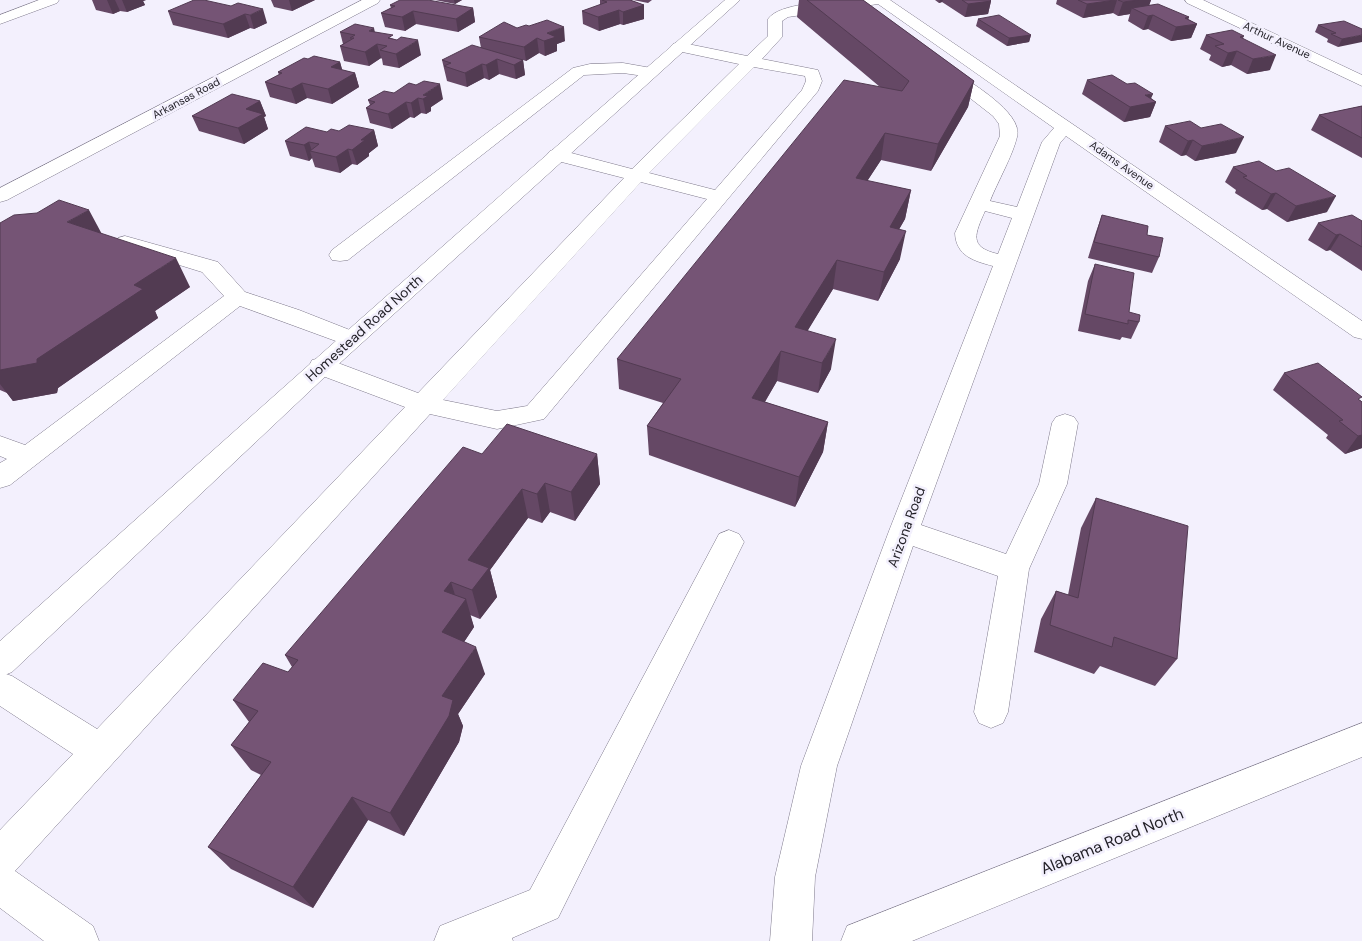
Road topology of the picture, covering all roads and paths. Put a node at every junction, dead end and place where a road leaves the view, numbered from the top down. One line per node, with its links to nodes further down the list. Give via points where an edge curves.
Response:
1 (52, 0): 6 (street)
2 (373, 0): 15 (street, Arkansas Road)
3 (734, 0): 7 (street, Homestead Road North)
4 (1192, 0): 11 (street, Arthur Avenue)
5 (870, 5): 8 (street, Adams Avenue); 9 (street, via 783,14 775,19 775,36)
6 (0, 20)
7 (678, 47): 9 (street); 10 (street, Homestead Road North)
8 (957, 52): 12 (street, Adams Avenue); 17 (street, via 934,60 999,112 1008,123 1009,136)
9 (750, 62): 14 (street); 16 (street, via 812,73 814,81 810,91)
10 (651, 72): 13 (street, Homestead Road North); 20 (street, via 623,68 579,71)
11 (1362, 80)
12 (1065, 126): 18 (street, Arizona Road, via 1051,142); 23 (street, Adams Avenue)
13 (556, 155): 14 (street); 24 (street, Homestead Road North)
14 (637, 175): 16 (street); 26 (street)
15 (0, 196)
16 (720, 197): 26 (street, via 535,414 497,420)
17 (978, 204): 18 (street); 21 (street, via 965,233 967,247 978,255)
18 (1023, 214): 21 (street, Arizona Road)
19 (105, 244): 22 (street, via 122,257 157,252 210,267)
20 (340, 256)
21 (1005, 262): 31 (street, Arizona Road)
22 (237, 297): 24 (street); 29 (street)
23 (1362, 332)
24 (352, 340): 25 (street, Homestead Road North)
25 (321, 366): 26 (street); 34 (street, Homestead Road North)
26 (423, 404): 38 (street)
27 (1065, 423): 33 (street, via 1053,484)
28 (0, 446): 29 (street)
29 (28, 456): 30 (street)
30 (0, 478)
31 (904, 531): 33 (street); 43 (street, Arizona Road, via 819,766 795,876)
32 (729, 542): 41 (street, via 544,904)
33 (1014, 569): 36 (street)
34 (0, 662)
35 (0, 687): 38 (street)
36 (990, 712)
37 (1362, 740): 44 (street, Alabama Road North)
38 (100, 751): 39 (street)
39 (0, 858)
40 (0, 884): 42 (street)
41 (479, 936)
42 (78, 941)
43 (791, 941)
44 (862, 941)

